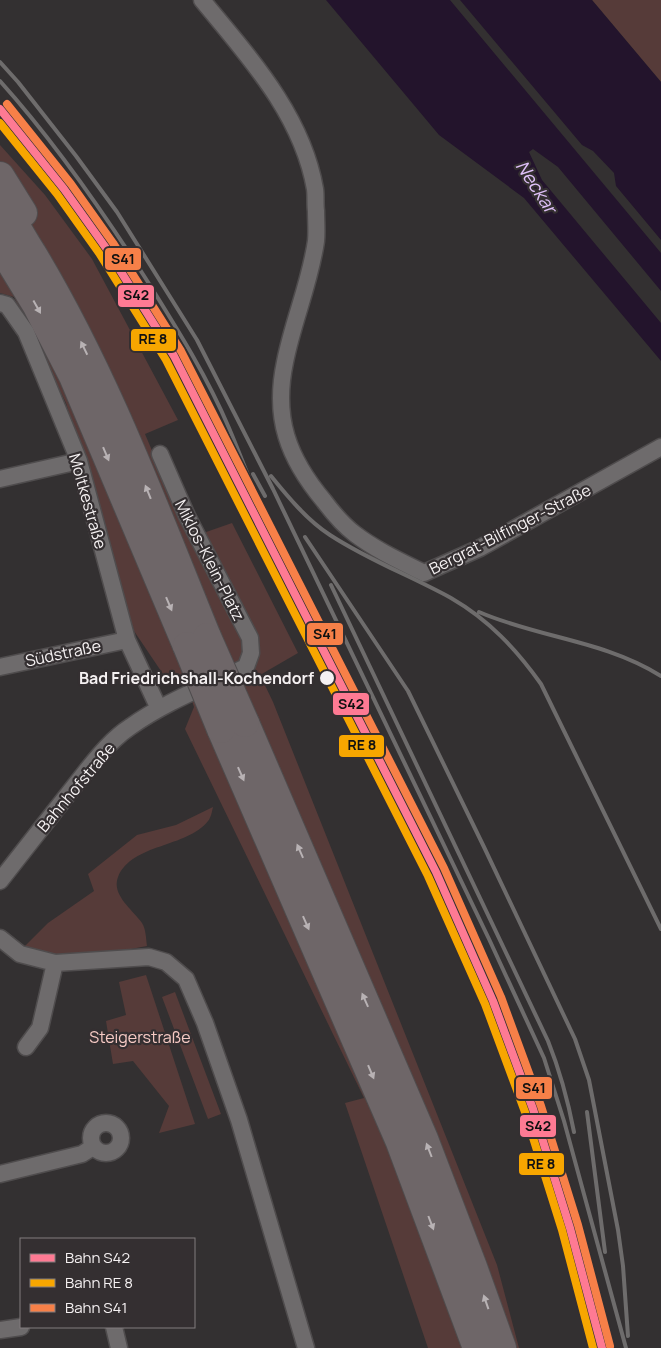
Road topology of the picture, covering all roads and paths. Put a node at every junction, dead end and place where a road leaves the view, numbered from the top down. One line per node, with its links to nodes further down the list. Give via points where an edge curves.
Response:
1 (202, 0): 8 (street, Bergrat-Bilfinger-Straße, via 255,65 286,111 304,148 316,190 316,240 285,361 282,413 288,443 300,469 333,512 354,533 424,573 512,531)
2 (0, 176): 7 (highway, via 62,281)
3 (0, 201): 7 (highway)
4 (0, 241): 5 (highway)
5 (6, 258): 13 (highway, one-way to 13, via 37,306 73,376)
6 (0, 303): 10 (street, Moltkestraße, via 7,305 26,332)
7 (72, 323): 13 (highway, one-way to 7, via 130,448)
8 (661, 447)
9 (160, 454): 15 (street, Miklos-Klein-Platz, via 186,516 250,638 251,653)
10 (79, 461): 11 (street); 12 (street, Moltkestraße)
11 (0, 479)
12 (127, 640): 14 (street, Südstraße); 16 (street, Moltkestraße)
13 (197, 642): 17 (highway, bridge)
14 (0, 667)
15 (246, 667): 16 (street, Bahnhofstraße)
16 (159, 709): 18 (street, Bahnhofstraße, via 128,728 101,753)
17 (233, 726): 29 (highway, one-way to 29, via 400,1142); 30 (highway, one-way to 17, via 424,1139)
18 (0, 881)
19 (0, 938): 20 (street, via 20,954)
20 (55, 963): 21 (street, via 40,1028); 28 (street, via 149,957 166,962 186,979 239,1120)
21 (26, 1047)
22 (93, 1147): 23 (street, via 82,1154)
23 (0, 1174)
24 (20, 1327): 26 (street)
25 (114, 1328): 27 (street)
26 (0, 1330)
27 (119, 1348)
28 (306, 1348)
29 (477, 1348)
30 (502, 1348)

